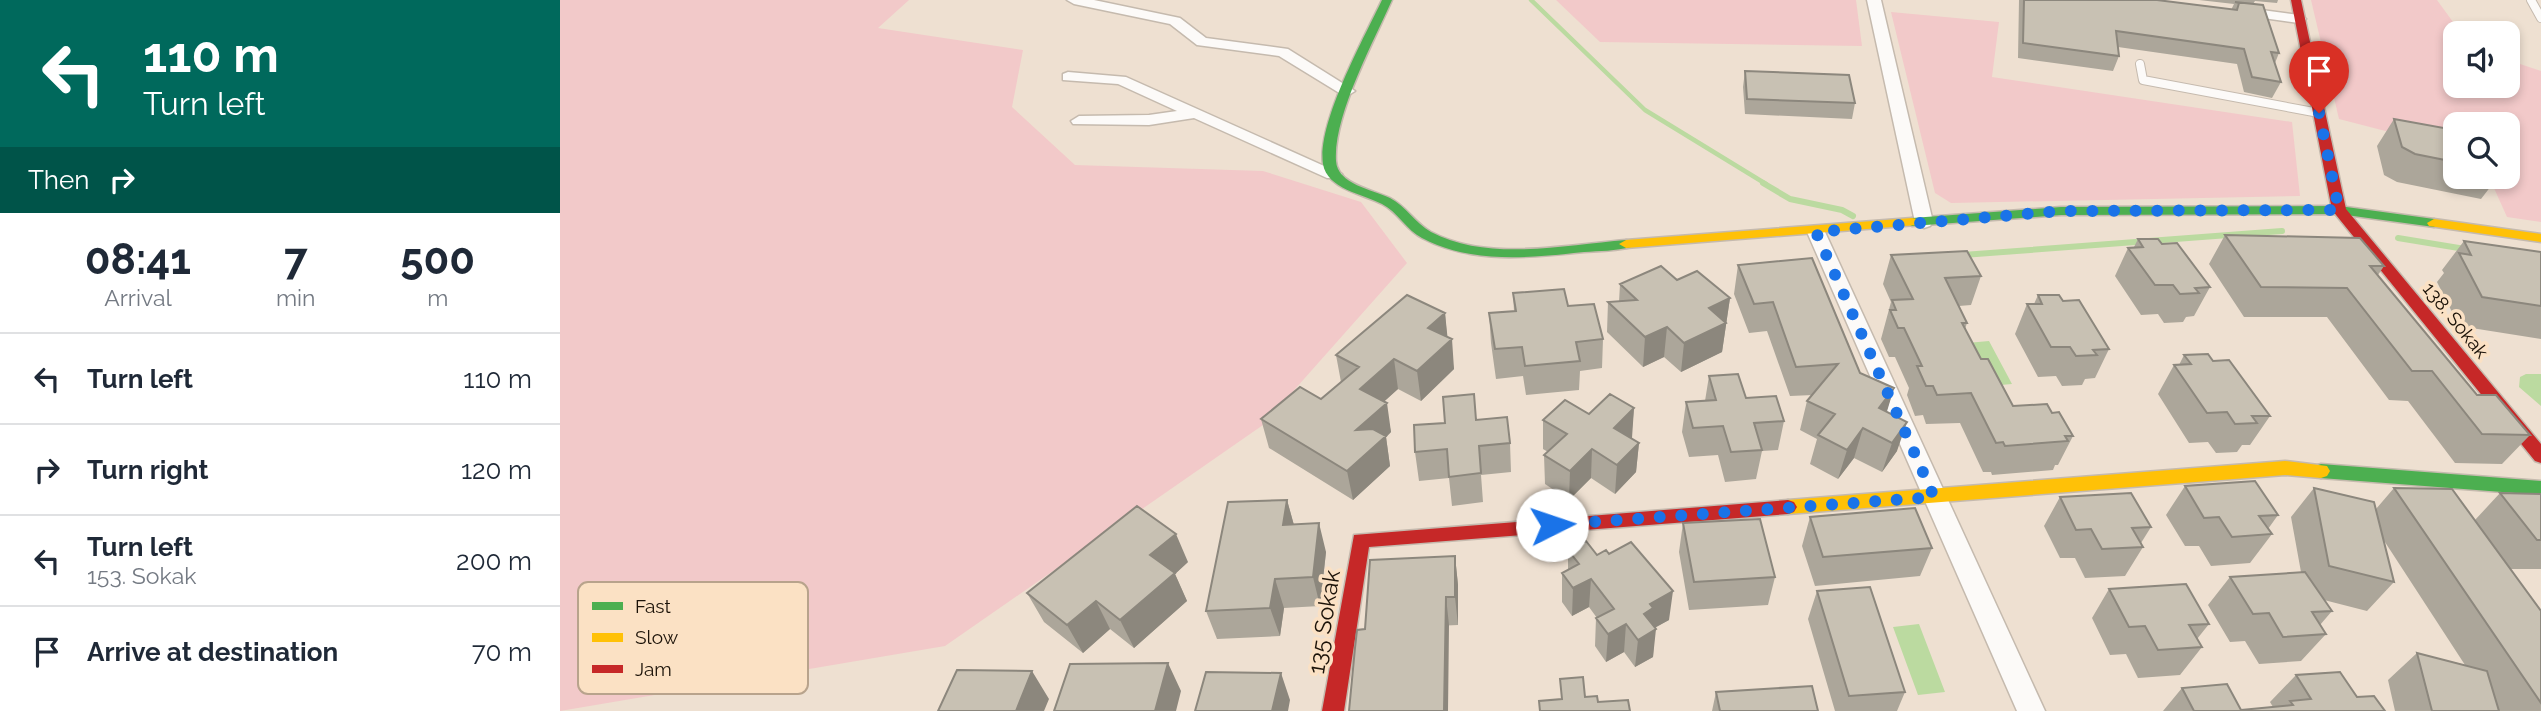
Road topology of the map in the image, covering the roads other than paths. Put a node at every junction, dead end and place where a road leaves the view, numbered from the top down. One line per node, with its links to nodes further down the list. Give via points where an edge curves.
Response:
1 (1074, 0): 11 (street, via 1175,21 1202,41 1283,52)
2 (1387, 0): 11 (street)
3 (1874, 0): 17 (street)
4 (2296, 0): 8 (street)
5 (2531, 0): 7 (lane)
6 (2219, 9): 8 (street)
7 (2541, 18)
8 (2300, 19): 13 (street)
9 (2140, 64): 13 (lane, via 2143,80)
10 (1068, 77): 12 (street, via 1121,80)
11 (1347, 91): 15 (street, via 1329,161)
12 (1196, 113): 14 (street, via 1149,120); 15 (street)
13 (2319, 113): 16 (street)
14 (1079, 121)
15 (1333, 174): 18 (street, via 1390,202 1426,236 1488,254)
16 (2339, 210): 17 (street, via 2061,211); 19 (street); 20 (street, 138. Sokak)
17 (1924, 222): 18 (street)
18 (1816, 232): 22 (street)
19 (2541, 238)
20 (2541, 456)
21 (2541, 488): 22 (street, via 2285,468)
22 (1934, 497): 23 (street, 135 Sokak, via 1361,540); 24 (street)
23 (1333, 711)
24 (2031, 711)

